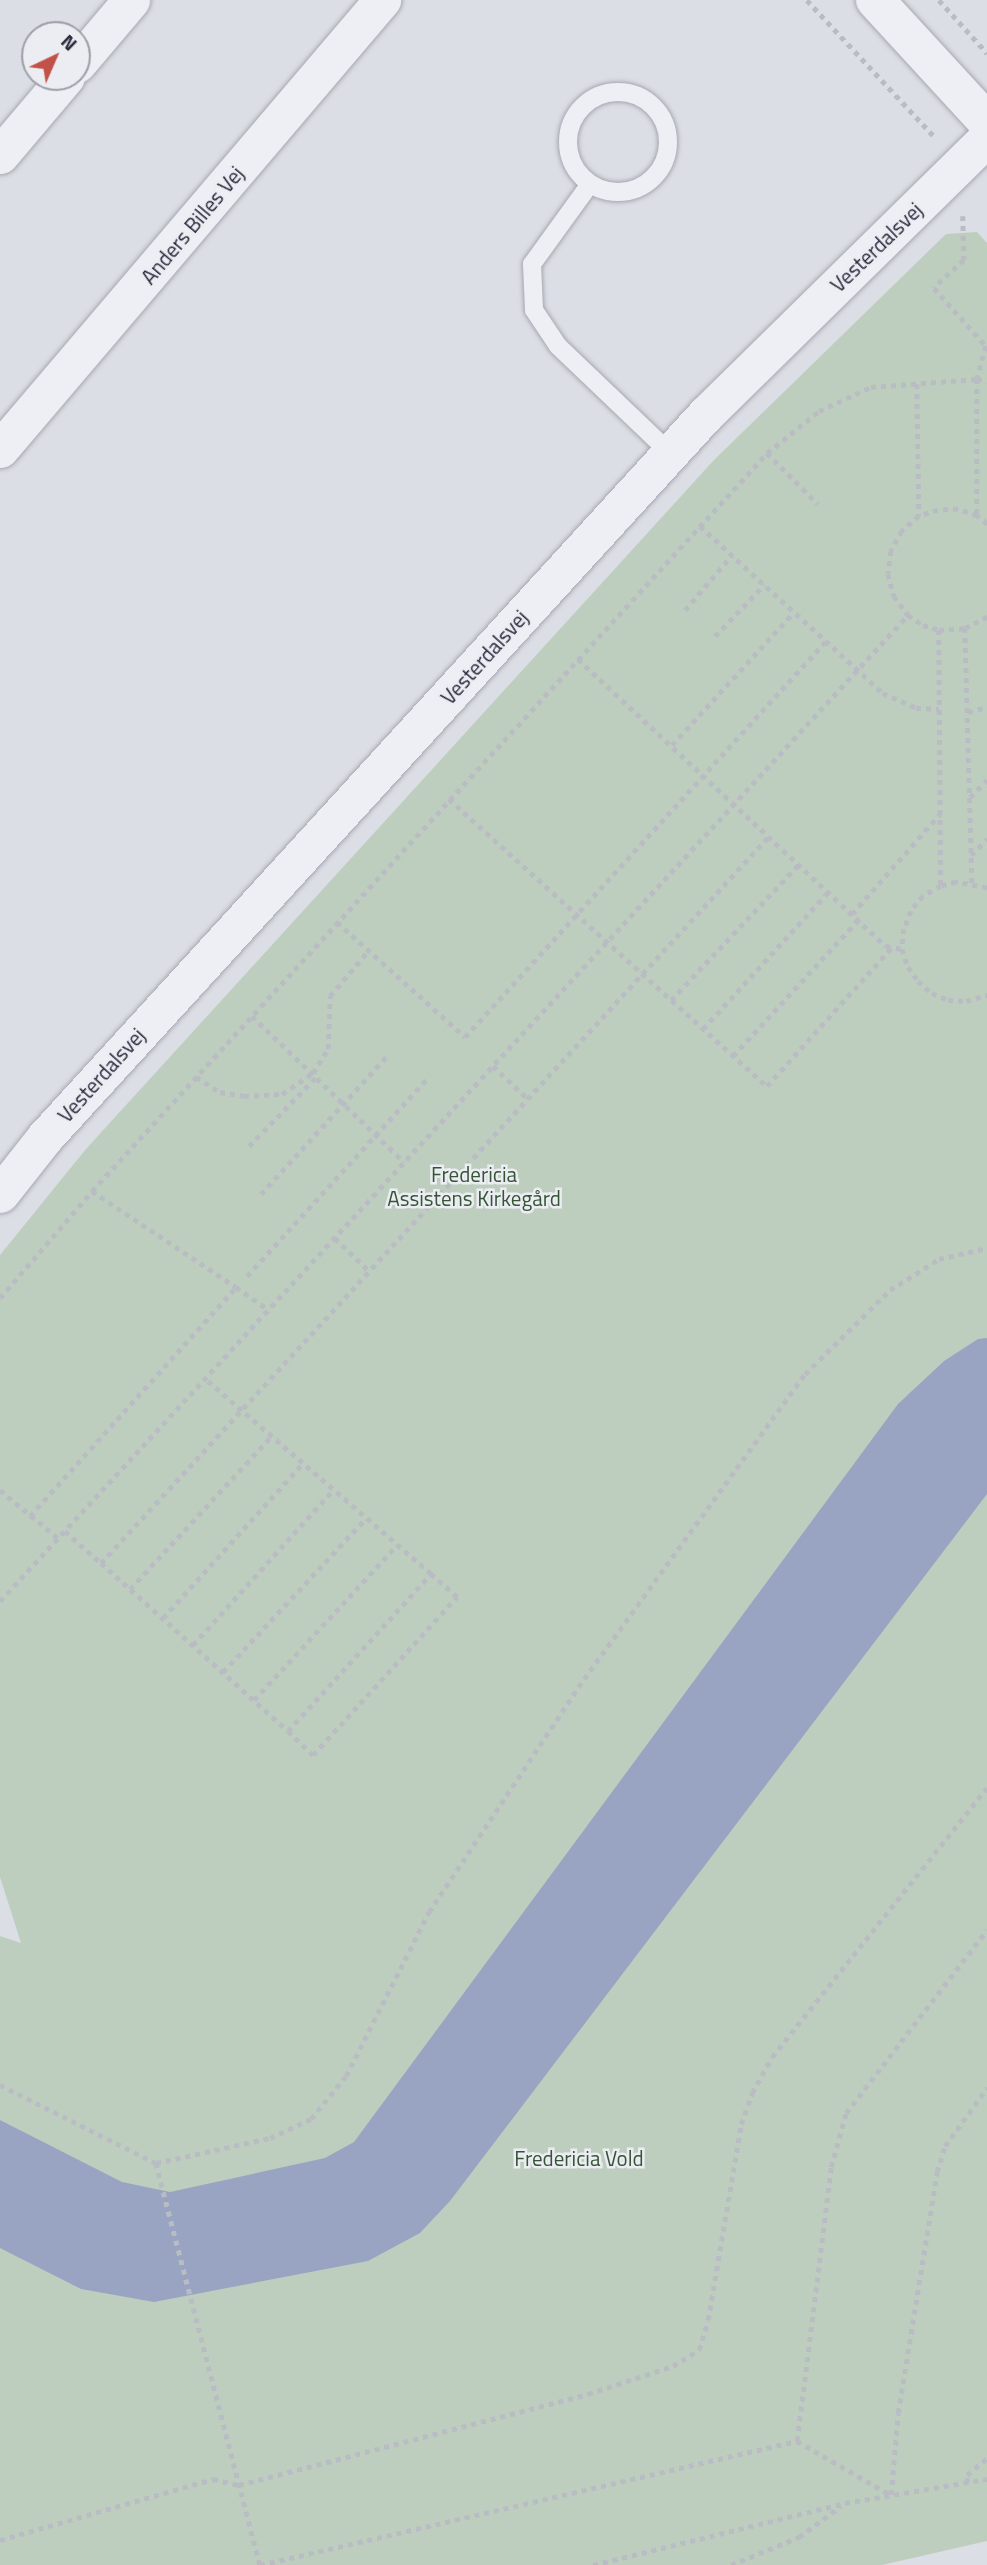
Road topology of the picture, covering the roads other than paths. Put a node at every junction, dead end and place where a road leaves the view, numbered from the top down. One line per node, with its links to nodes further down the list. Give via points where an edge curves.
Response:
1 (131, 0): 4 (street)
2 (382, 0): 10 (street, Anders Billes Vej)
3 (875, 0): 6 (street)
4 (91, 47)
5 (54, 91): 8 (street)
6 (987, 122)
7 (987, 138): 11 (street, Vesterdalsvej)
8 (0, 155)
9 (590, 184): 9 (lane, via 624,192 641,187 660,169 668,145 667,127 659,111 646,100 621,92 595,96 581,107 572,121 569,156); 11 (lane, via 532,264 534,310 558,346)
10 (0, 449)
11 (670, 453): 12 (street, Vesterdalsvej, via 45,1137)
12 (0, 1194)

